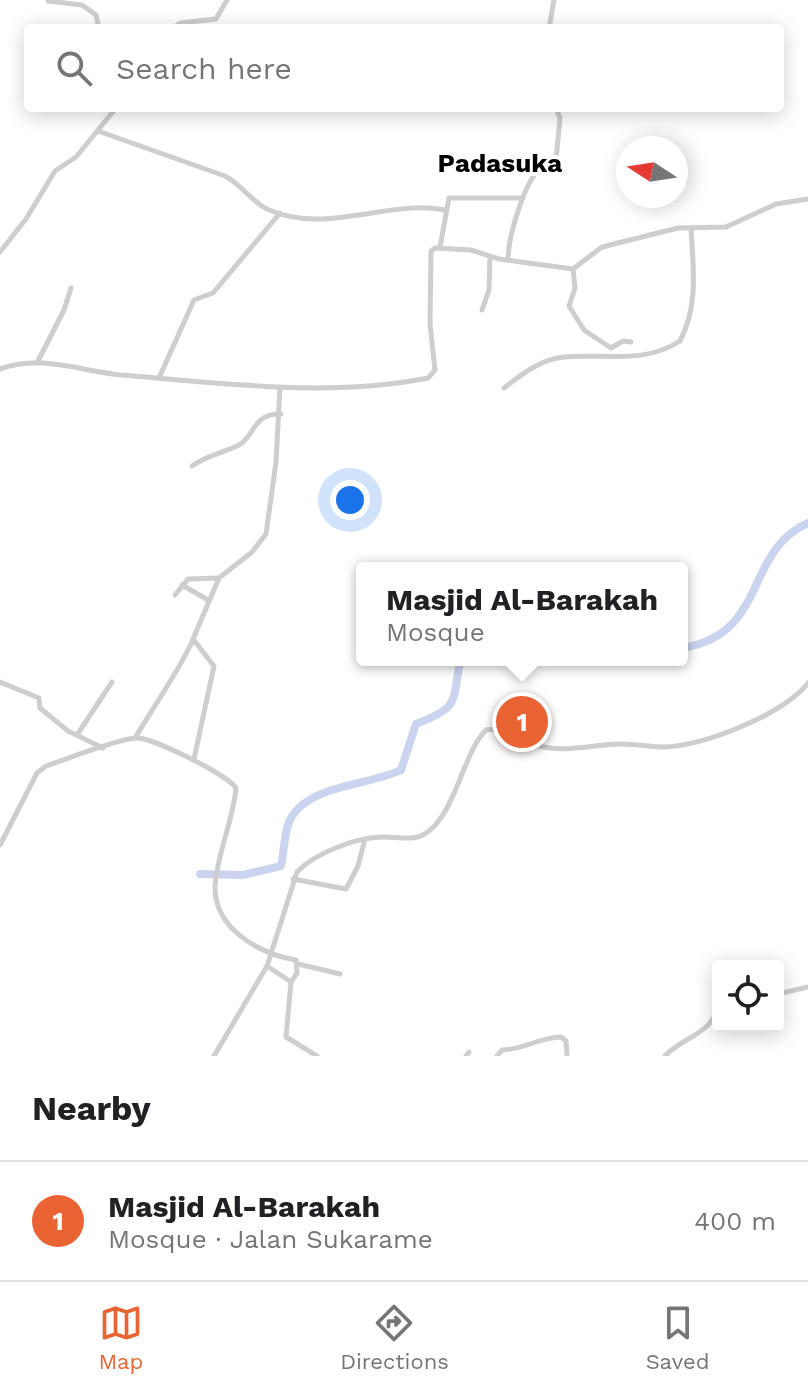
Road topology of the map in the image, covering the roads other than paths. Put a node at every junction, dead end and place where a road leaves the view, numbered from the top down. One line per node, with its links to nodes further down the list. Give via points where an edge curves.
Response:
1 (227, 0): 5 (street, via 216,19)
2 (554, 0): 6 (street)
3 (48, 1): 4 (street, via 82,5 96,15)
4 (98, 24)
5 (179, 24)
6 (550, 24)
7 (113, 112): 9 (street)
8 (558, 112): 10 (street, via 556,160 542,167)
9 (98, 131): 13 (street, via 225,176 265,208); 16 (street, via 76,157 55,171)
10 (523, 198): 12 (street, via 453,196); 18 (street, via 508,237)
11 (808, 199): 14 (street, via 776,204 726,227)
12 (445, 210): 13 (street, via 418,205 368,216 305,219); 15 (street)
13 (280, 213): 25 (street, via 213,293 194,300)
14 (691, 228): 19 (street, via 602,247); 27 (street, via 695,288 680,341 629,359 550,360 524,371)
15 (440, 247): 17 (street); 26 (street, via 432,250 429,260 433,375 344,390)
16 (0, 252)
17 (490, 257): 18 (street); 21 (street)
18 (508, 260): 19 (street)
19 (573, 269): 22 (street, via 575,290 569,306 583,329 611,348)
20 (71, 288): 23 (street)
21 (482, 310)
22 (631, 342)
23 (37, 363): 24 (street); 25 (street)
24 (0, 369)
25 (159, 378): 26 (street)
26 (280, 387): 28 (street)
27 (504, 388)
28 (281, 414): 29 (street, via 261,419 241,444); 30 (street, via 266,534)
29 (192, 466)
30 (219, 578): 31 (street, via 194,577); 33 (street)
31 (182, 585): 32 (street); 33 (street)
32 (175, 595)
33 (208, 600): 34 (street)
34 (193, 639): 39 (street); 41 (street, via 214,666)
35 (0, 682): 38 (street, via 39,698 41,709)
36 (112, 682): 38 (street)
37 (808, 683): 42 (street, via 744,724 670,747 628,743 544,748 489,729 430,830 419,837)
38 (77, 735): 40 (street)
39 (135, 738): 40 (street); 41 (street)
40 (104, 749): 43 (street, via 41,769)
41 (194, 759): 45 (street, via 236,788 216,898 224,917 250,944)
42 (365, 839): 44 (street, via 302,867); 44 (street, via 346,889)
43 (0, 845)
44 (293, 879): 45 (street)
45 (272, 952): 46 (street); 47 (street)
46 (298, 964): 48 (street); 49 (street)
47 (267, 966): 49 (street); 53 (street)
48 (340, 974)
49 (291, 982): 54 (street, via 285,1036)
50 (808, 987): 51 (street)
51 (784, 993)
52 (712, 1018): 57 (street, via 705,1030)
53 (214, 1056)
54 (317, 1056)
55 (497, 1056): 56 (street, via 543,1038 561,1037)
56 (567, 1056)
57 (665, 1056)

